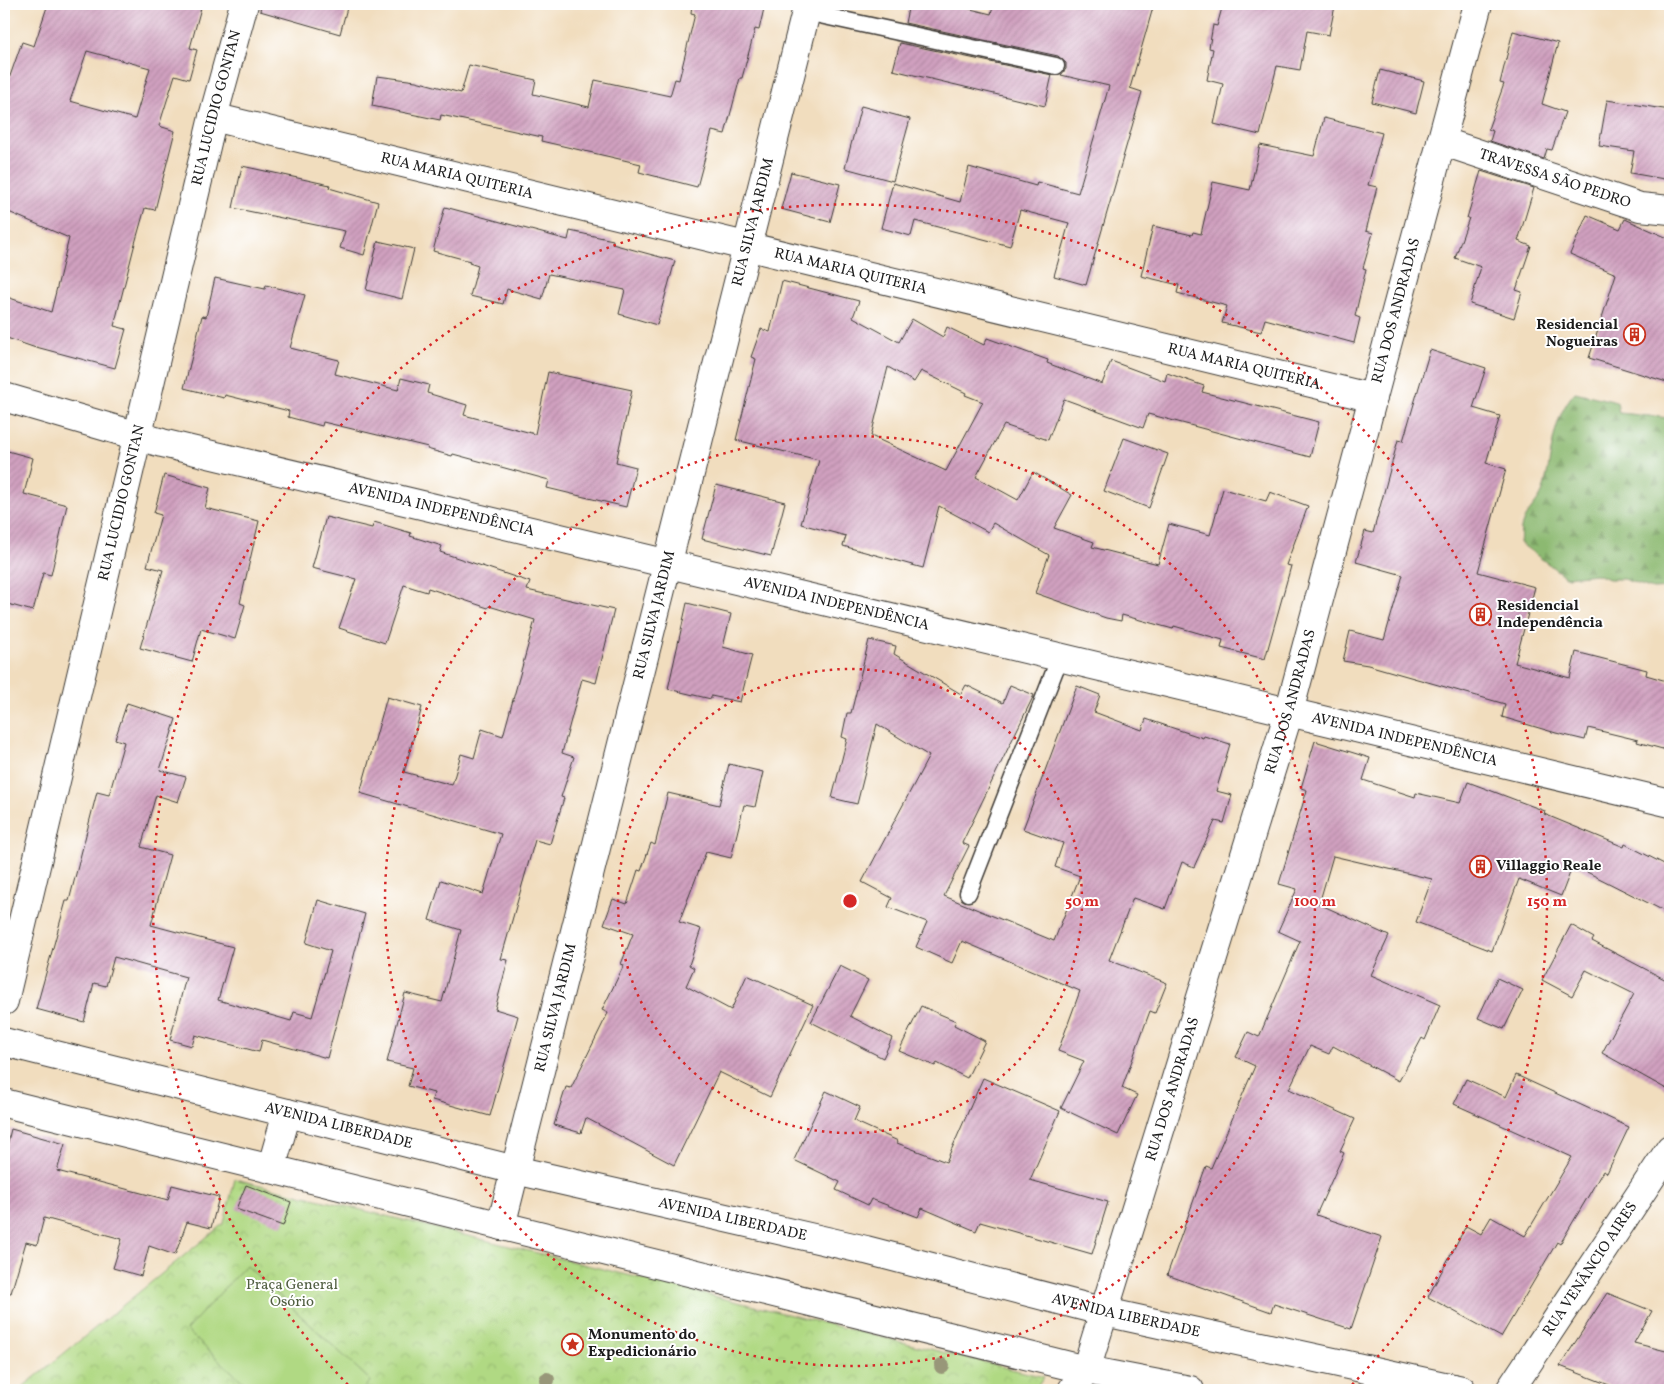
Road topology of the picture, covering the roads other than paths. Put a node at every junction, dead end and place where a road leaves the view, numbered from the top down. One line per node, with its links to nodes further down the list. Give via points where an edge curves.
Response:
1 (244, 4): 5 (street, RUA LUCIDIO GONTAN)
2 (1478, 4): 6 (street, RUA DOS ANDRADAS)
3 (807, 8): 4 (lane); 8 (street, RUA SILVA JARDIM)
4 (1056, 66)
5 (213, 117): 8 (street, RUA MARIA QUITERIA); 11 (street, RUA LUCIDIO GONTAN)
6 (1441, 141): 7 (street, TRAVESSA SÃO PEDRO, via 1640,207); 10 (street, RUA DOS ANDRADAS)
7 (1670, 210)
8 (747, 246): 10 (street, RUA MARIA QUITERIA); 12 (street, RUA SILVA JARDIM)
9 (4, 397): 11 (street, AVENIDA INDEPENDÊNCIA)
10 (1373, 398): 14 (street, RUA DOS ANDRADAS)
11 (138, 437): 12 (street, AVENIDA INDEPENDÊNCIA); 17 (street, RUA LUCIDIO GONTAN)
12 (667, 563): 13 (street, AVENIDA INDEPENDÊNCIA); 23 (street, RUA SILVA JARDIM)
13 (1060, 657): 14 (street, AVENIDA INDEPENDÊNCIA); 16 (lane)
14 (1289, 712): 15 (street, AVENIDA INDEPENDÊNCIA); 25 (street, RUA DOS ANDRADAS)
15 (1670, 803)
16 (968, 893)
17 (4, 1000)
18 (4, 1042): 20 (street, AVENIDA LIBERDADE)
19 (4, 1104): 22 (street)
20 (287, 1113): 22 (street); 23 (street, AVENIDA LIBERDADE)
21 (1670, 1149): 29 (street, RUA VENÂNCIO AIRES)
22 (272, 1169): 24 (street)
23 (515, 1170): 24 (street, RUA SILVA JARDIM); 25 (street, AVENIDA LIBERDADE, via 866,1250)
24 (501, 1226): 26 (street)
25 (1105, 1312): 26 (street, RUA DOS ANDRADAS); 28 (street, AVENIDA LIBERDADE)
26 (1079, 1380): 27 (street)
27 (1190, 1390)
28 (1462, 1390)
29 (1510, 1390)

